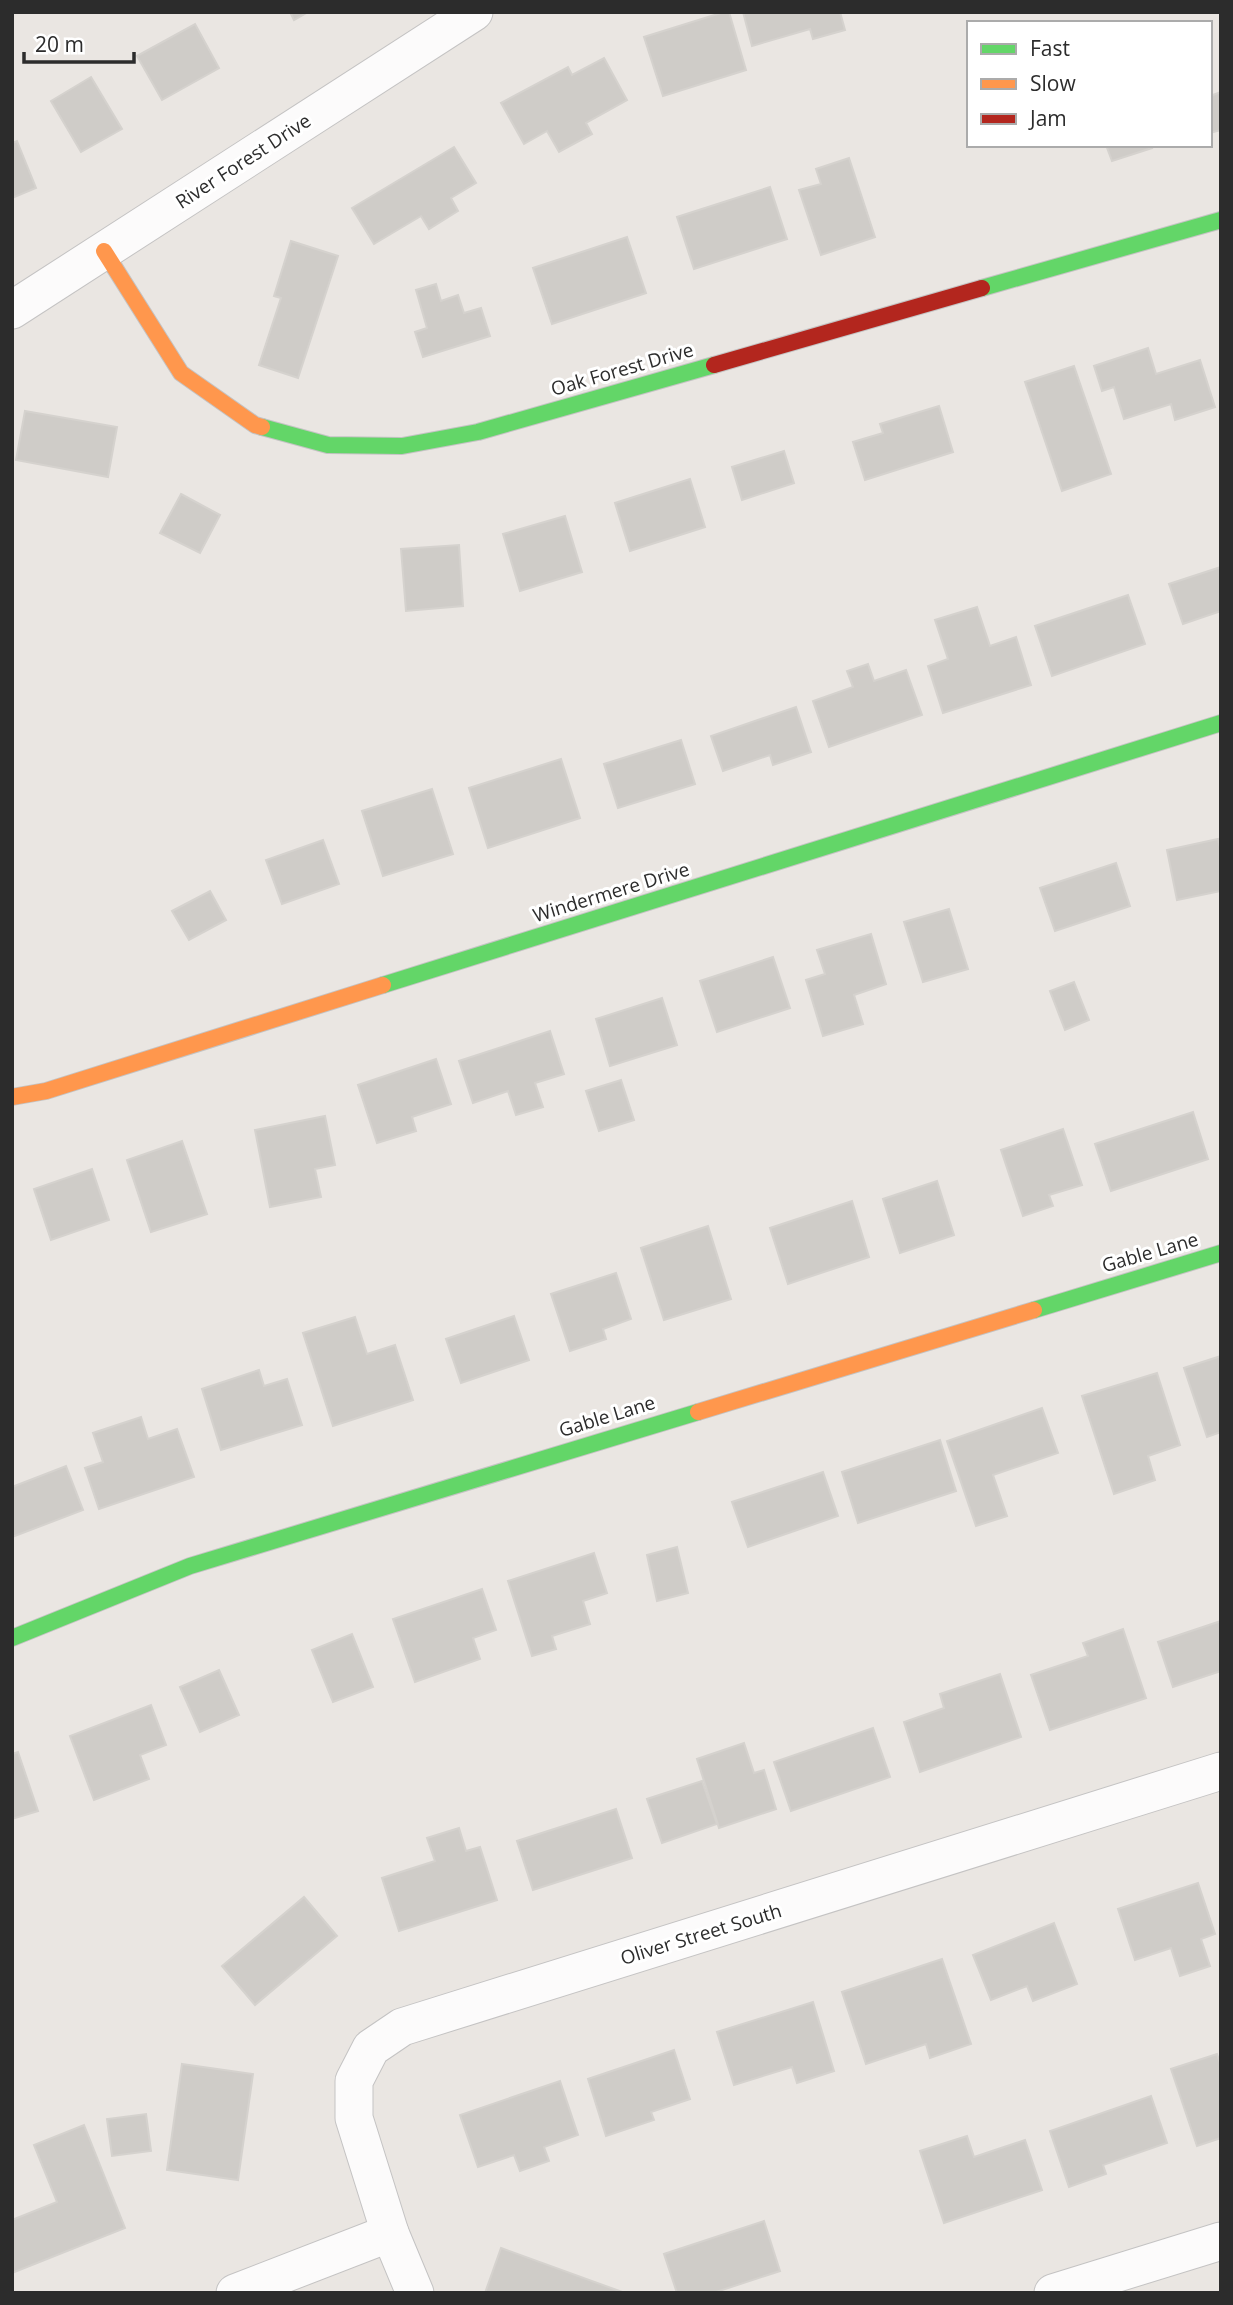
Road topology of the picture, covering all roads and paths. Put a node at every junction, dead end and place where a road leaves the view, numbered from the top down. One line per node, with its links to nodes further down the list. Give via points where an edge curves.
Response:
1 (474, 12): 3 (street, River Forest Drive)
2 (1221, 220): 3 (street, Oak Forest Drive, via 478,432 402,446 328,445 255,425 181,373)
3 (104, 251): 4 (street, River Forest Drive)
4 (12, 310)
5 (1221, 723): 6 (street, Windermere Drive, via 46,1091)
6 (12, 1097)
7 (1221, 1253): 8 (street, Gable Lane, via 190,1566)
8 (12, 1639)
9 (1221, 1771): 10 (street, Oliver Street South, via 402,2027 371,2048 354,2081 354,2118)
10 (390, 2233): 12 (street); 13 (street, Oliver Street South)
11 (1221, 2241): 14 (street)
12 (235, 2293)
13 (415, 2293)
14 (1053, 2293)

